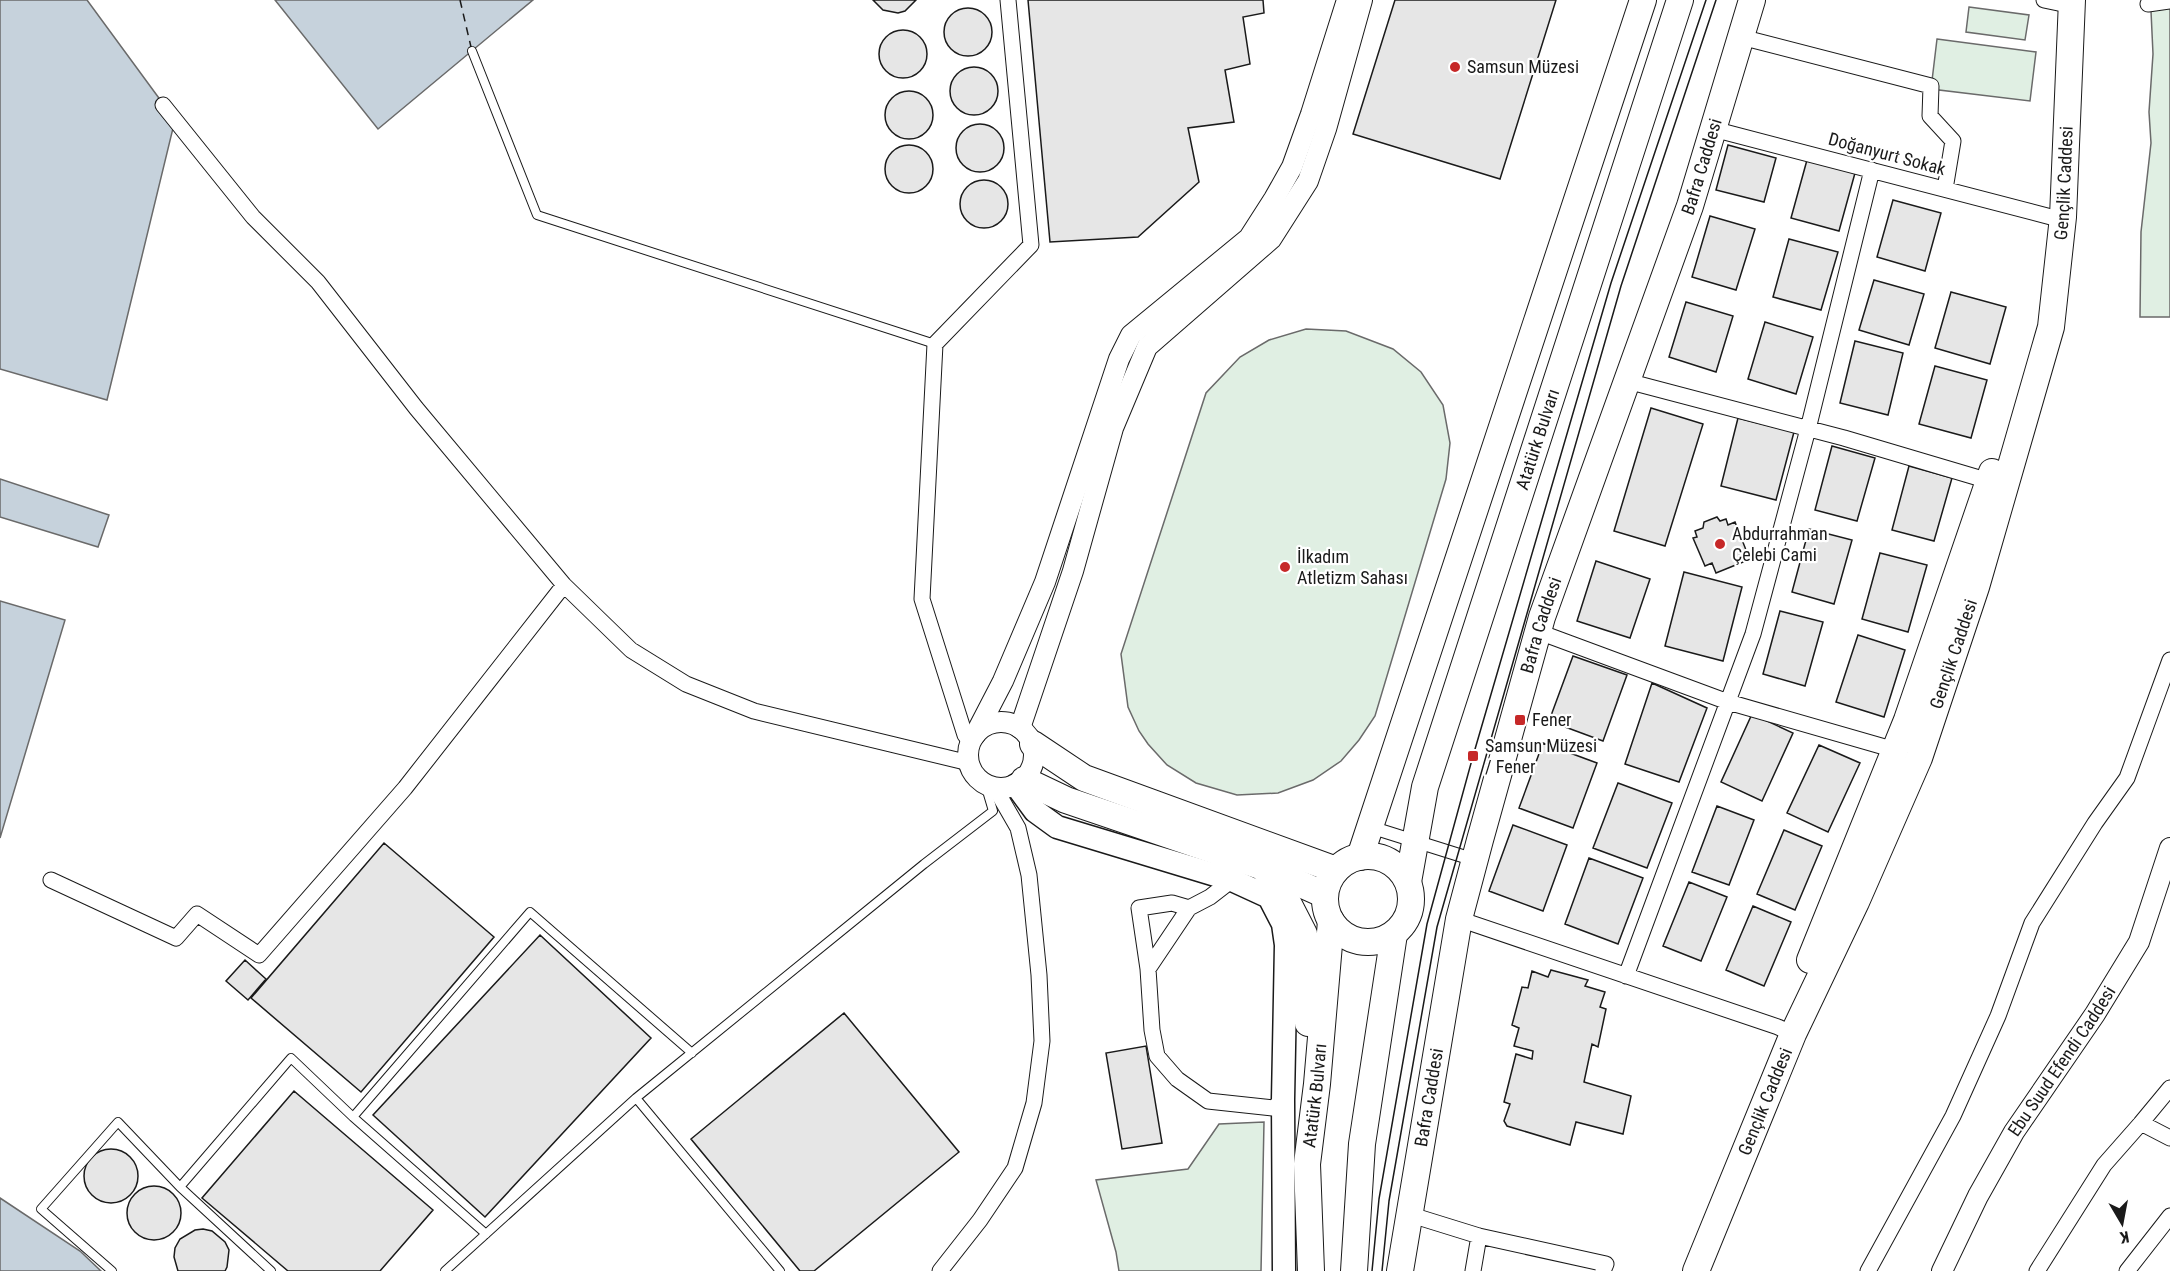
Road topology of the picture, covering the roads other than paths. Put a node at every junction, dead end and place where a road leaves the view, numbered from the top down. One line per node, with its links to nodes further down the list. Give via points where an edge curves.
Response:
1 (1008, 0): 17 (street, via 1031,245)
2 (1347, 0): 26 (street, via 1292,167 1249,238 1131,334 1119,359 1046,582)
3 (1362, 0): 25 (street, via 1308,181 1271,238 1147,347 1113,428)
4 (1642, 0): 29 (main road, Atatürk Bulvarı)
5 (1680, 0): 30 (main road, Atatürk Bulvarı, via 1425,787)
6 (1752, 0): 10 (main road, Bafra Caddesi)
7 (2061, 1): 16 (main road, Gençlik Caddesi); 46 (main road, Gençlik Caddesi, via 2063,218 2051,327 1976,587 1919,758 1856,903)
8 (2170, 1): 9 (street)
9 (2148, 4)
10 (1741, 37): 13 (main road, Bafra Caddesi); 15 (street, via 1931,86 1930,116 1953,141)
11 (472, 51): 17 (lane, via 537,215)
12 (163, 105): 21 (street, via 253,217 318,282 416,408)
13 (1713, 129): 14 (street, Doğanyurt Sokak); 18 (main road, Bafra Caddesi, via 1690,206)
14 (1872, 170): 15 (street, Doğanyurt Sokak); 19 (street)
15 (1945, 189): 16 (street, Doğanyurt Sokak)
16 (2051, 217): 20 (main road, Gençlik Caddesi, via 2034,341)
17 (935, 344): 26 (street, via 922,599 964,735)
18 (1627, 381): 19 (street); 22 (main road, Bafra Caddesi)
19 (1808, 429): 20 (street); 24 (street, via 1753,634)
20 (1989, 481): 27 (main road, Gençlik Caddesi)
21 (564, 585): 26 (street, via 631,650 686,684 754,711 961,760); 36 (street, via 405,788 260,955 197,914 176,938)
22 (1539, 632): 24 (street); 33 (main road, Bafra Caddesi)
23 (2170, 660): 73 (street, via 2127,778 2032,922 1998,1017 1953,1116)
24 (1728, 702): 27 (street); 45 (street)
25 (1027, 736): 26 (street, via 1002,722 982,728); 28 (street, via 1034,763); 35 (main road, via 1084,778)
26 (971, 744): 28 (street, via 970,766 975,776)
27 (1895, 750): 46 (main road, Gençlik Caddesi)
28 (1005, 784): 34 (main road, via 1066,800); 37 (main road, via 1057,827); 47 (lane, via 993,811); 64 (street, via 1029,875 1039,975 1042,1041 1034,1103 1015,1168)
29 (1370, 827): 30 (street); 32 (main road, Atatürk Bulvarı)
30 (1415, 842): 33 (street); 38 (main road, Atatürk Bulvarı)
31 (2170, 849): 74 (street, Ebu Suud Efendi Caddesi, via 2139,942 2095,1014 2013,1132)
32 (1360, 856): 35 (main road); 38 (main road, via 1389,861)
33 (1475, 860): 41 (main road, Bafra Caddesi)
34 (1263, 867): 39 (main road); 54 (main road, via 1304,934)
35 (1336, 870): 39 (main road)
36 (51, 880)
37 (1232, 880): 40 (street); 50 (main road, via 1269,897 1283,924)
38 (1408, 882): 43 (main road, Atatürk Bulvarı, via 1410,910)
39 (1325, 895): 42 (main road, Atatürk Bulvarı)
40 (1189, 908): 44 (street); 44 (street, via 1172,903 1139,908)
41 (1459, 919): 45 (street); 56 (main road, Bafra Caddesi)
42 (1330, 921): 43 (main road, via 1352,940 1366,943); 54 (main road, Atatürk Bulvarı)
43 (1394, 934): 67 (main road, Atatürk Bulvarı, via 1362,1144)
44 (1148, 969): 50 (street, via 1157,1056 1177,1079 1208,1101 1273,1108)
45 (1626, 976): 46 (street)
46 (1785, 1030): 71 (main road, Gençlik Caddesi); 72 (main road, Gençlik Caddesi)
47 (692, 1053): 49 (lane); 51 (lane, via 530,912)
48 (2170, 1088): 52 (street)
49 (636, 1098): 58 (lane); 63 (lane)
50 (1283, 1100): 65 (main road)
51 (353, 1117): 55 (lane, via 291,1058); 58 (lane)
52 (2141, 1123): 53 (street); 75 (street, via 2104,1165)
53 (2170, 1138)
54 (1307, 1164): 66 (main road, Atatürk Bulvarı)
55 (180, 1187): 60 (lane, via 118,1122 41,1209); 61 (lane)
56 (1408, 1214): 59 (street); 68 (main road, Bafra Caddesi)
57 (2170, 1216): 76 (street)
58 (486, 1234): 62 (lane)
59 (1479, 1236): 69 (street); 70 (street, via 1606,1264)
60 (112, 1271)
61 (271, 1271)
62 (445, 1271)
63 (780, 1271)
64 (940, 1271)
65 (1284, 1271)
66 (1311, 1271)
67 (1354, 1271)
68 (1400, 1271)
69 (1473, 1271)
70 (1604, 1271)
71 (1682, 1271)
72 (1696, 1271)
73 (1868, 1271)
74 (1942, 1271)
75 (2037, 1271)
76 (2127, 1271)

